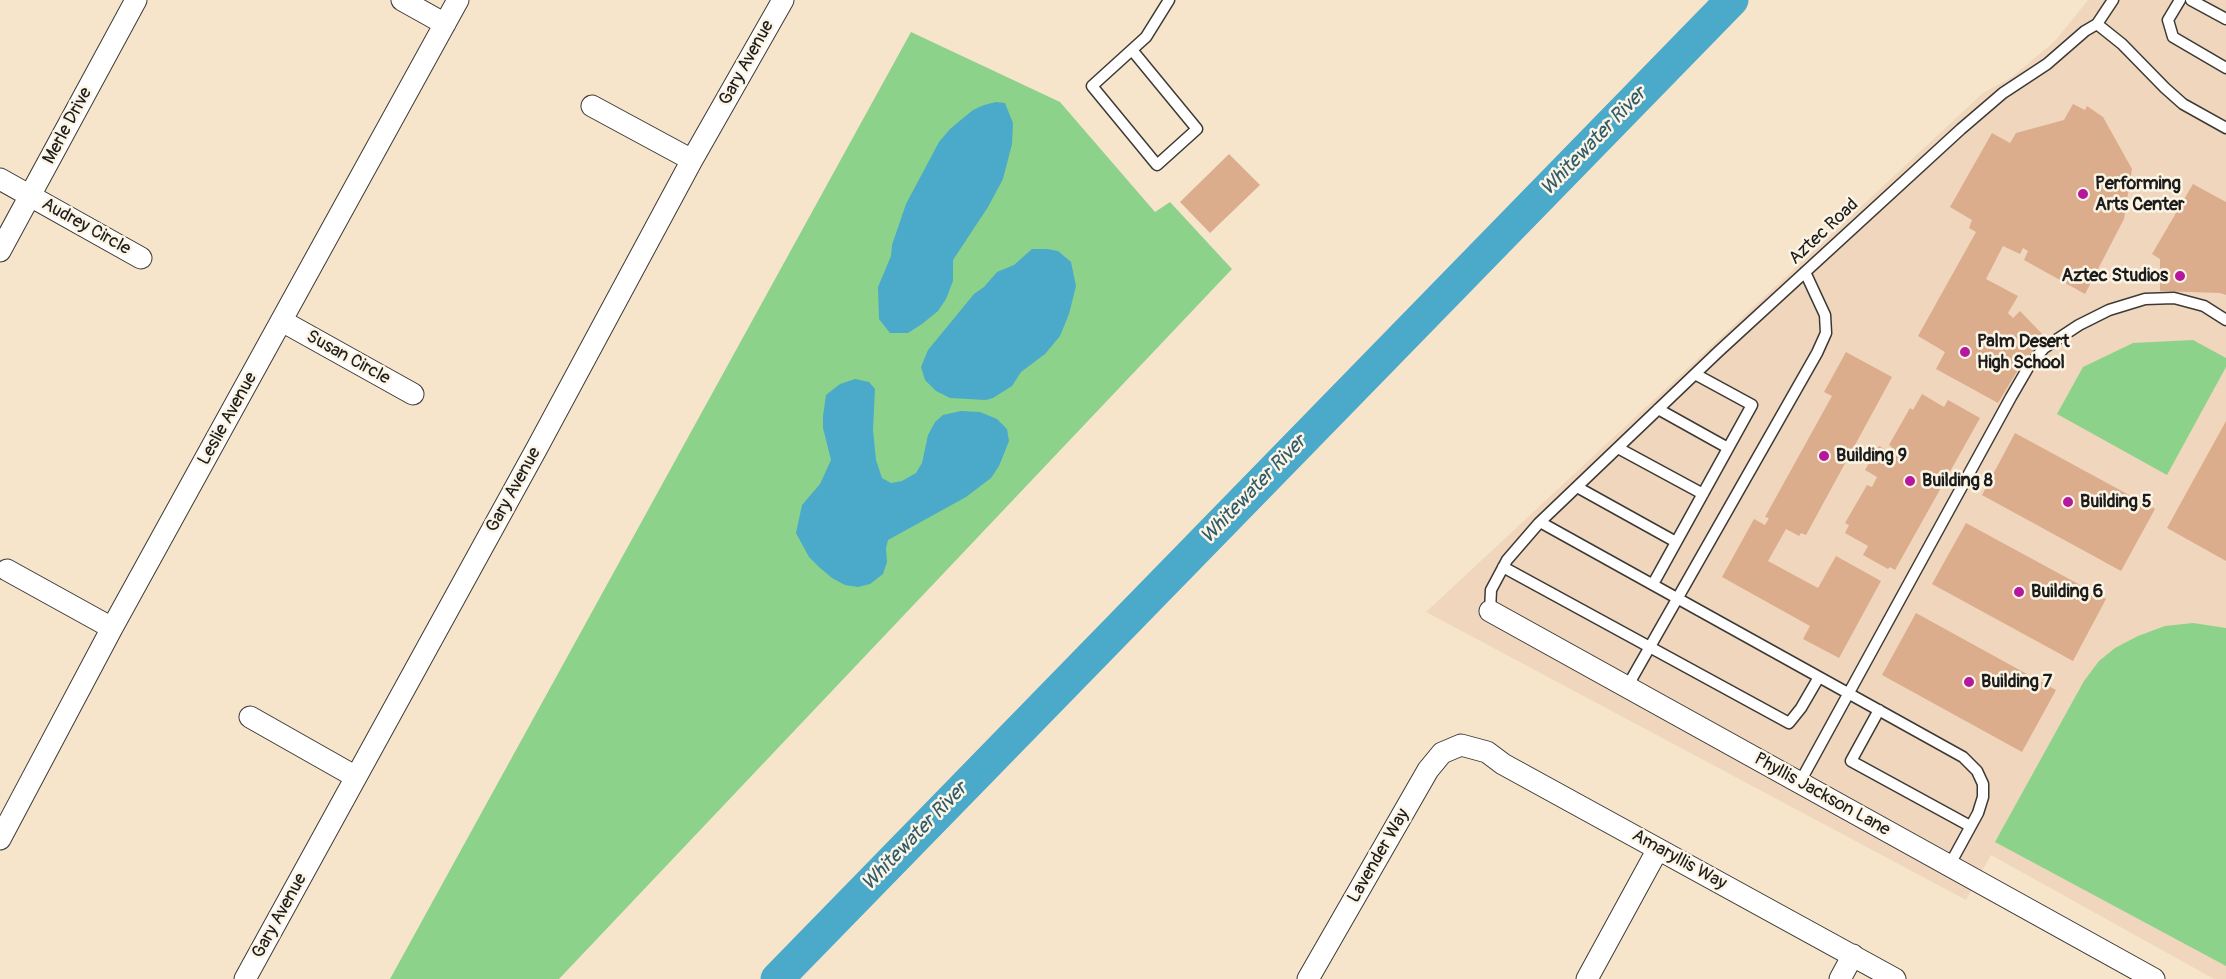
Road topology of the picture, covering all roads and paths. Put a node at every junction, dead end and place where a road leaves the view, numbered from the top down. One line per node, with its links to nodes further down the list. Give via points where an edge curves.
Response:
1 (136, 0): 18 (street, Merle Drive)
2 (402, 0): 10 (street)
3 (458, 0): 10 (street, Leslie Avenue)
4 (783, 0): 16 (street, Gary Avenue)
5 (1169, 0): 12 (lane, via 1146,37)
6 (2113, 0): 11 (lane)
7 (2180, 0): 13 (lane, via 2168,20 2173,37)
8 (2192, 0): 9 (lane)
9 (2226, 19)
10 (445, 24): 23 (street, Leslie Avenue)
11 (2097, 24): 15 (lane, via 2183,104); 21 (lane, Aztec Road, via 2003,93)
12 (1132, 50): 12 (lane, via 1092,86 1157,165 1197,129)
13 (2226, 68)
14 (592, 106): 16 (street)
15 (2226, 128)
16 (692, 160): 46 (street, Gary Avenue)
17 (0, 179): 18 (street, Audrey Circle)
18 (30, 196): 19 (street, Merle Drive); 20 (street, Audrey Circle)
19 (0, 251)
20 (141, 258)
21 (1805, 272): 24 (lane, Aztec Road); 36 (lane, via 1825,315 1826,333)
22 (2226, 320): 42 (lane, via 2204,306 2174,298 2145,299 2079,324 2044,348 2011,397)
23 (282, 321): 25 (street, Susan Circle); 38 (street, Leslie Avenue)
24 (1695, 374): 26 (lane, Aztec Road); 28 (lane, via 1752,405)
25 (413, 394)
26 (1658, 409): 27 (lane, Aztec Road); 28 (lane)
27 (1618, 448): 29 (lane, Aztec Road); 30 (lane)
28 (1728, 448): 30 (lane)
29 (1577, 487): 31 (lane, Aztec Road); 32 (lane)
30 (1703, 494): 32 (lane)
31 (1540, 522): 33 (lane, Aztec Road); 35 (lane)
32 (1676, 542): 35 (lane)
33 (1503, 567): 37 (lane, Aztec Road, via 1491,591); 39 (lane)
34 (8, 570): 38 (street)
35 (1653, 584): 36 (lane)
36 (1677, 598): 39 (lane); 40 (lane)
37 (1490, 611): 41 (street, Phyllis Jackson Lane)
38 (112, 628): 49 (street, Leslie Avenue)
39 (1650, 647): 40 (lane, via 1789,723); 41 (lane)
40 (1819, 677): 42 (lane)
41 (1627, 687): 47 (street, Phyllis Jackson Lane)
42 (1850, 694): 43 (lane); 47 (lane)
43 (1879, 710): 48 (lane, via 1963,757 1977,771 1983,797); 48 (lane, via 1851,761)
44 (250, 717): 46 (street)
45 (1461, 746): 50 (street, Amaryllis Way, via 1487,752); 54 (street, Lavender Way, via 1442,753 1428,770)
46 (357, 777): 53 (street, Gary Avenue)
47 (1800, 783): 51 (street, Phyllis Jackson Lane)
48 (1970, 826): 51 (lane)
49 (0, 839)
50 (1658, 849): 52 (street, Amaryllis Way); 55 (street)
51 (1949, 866): 58 (street, Phyllis Jackson Lane)
52 (1853, 955): 56 (street); 57 (street, Amaryllis Way)
53 (245, 979)
54 (1308, 979)
55 (1587, 979)
56 (1840, 979)
57 (1895, 979)
58 (2154, 979)

